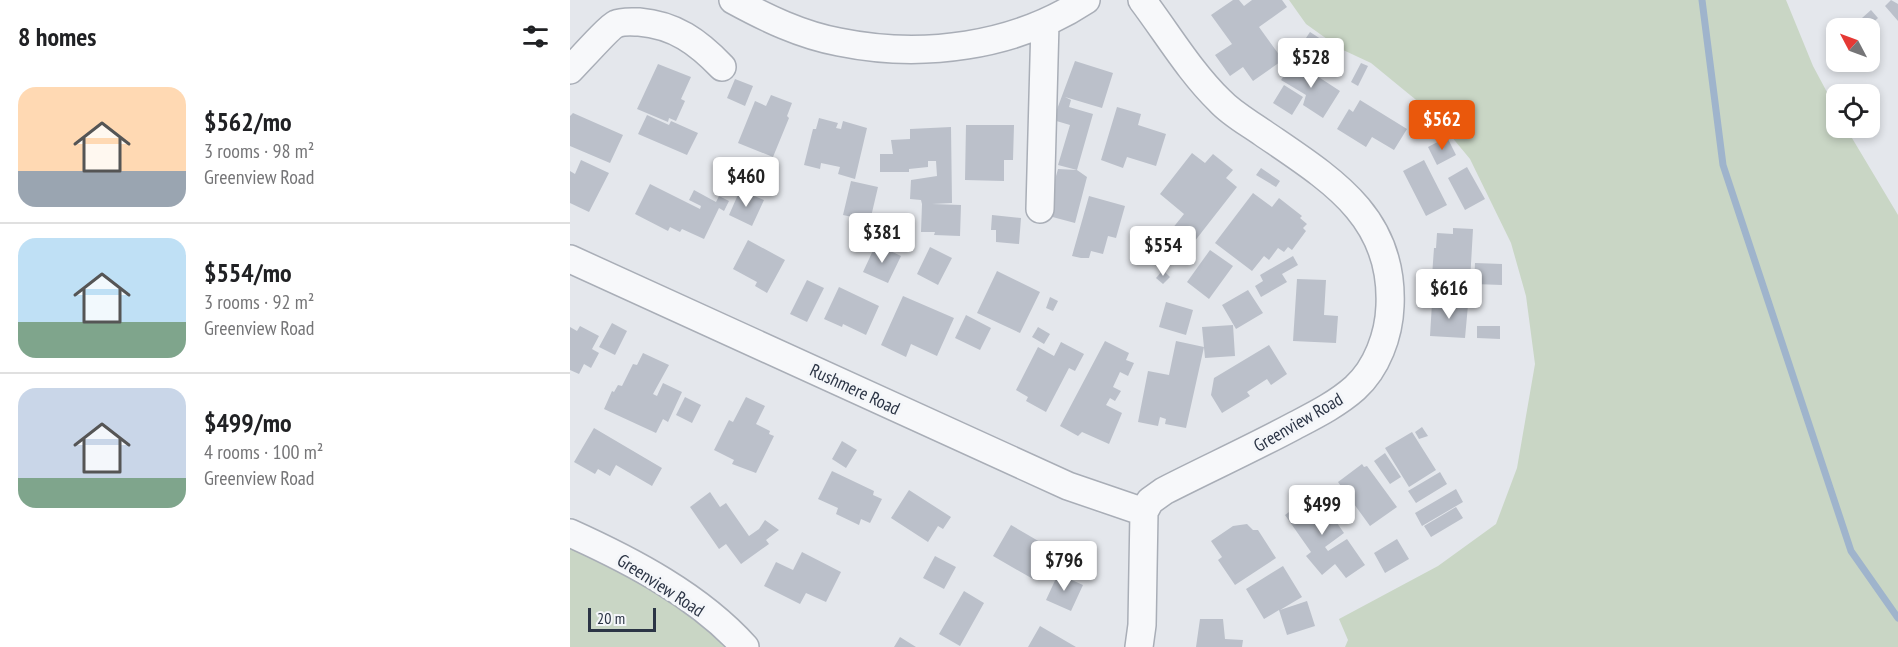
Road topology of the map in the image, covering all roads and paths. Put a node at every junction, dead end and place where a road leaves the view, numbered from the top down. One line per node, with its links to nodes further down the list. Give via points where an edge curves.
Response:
1 (733, 0): 4 (street, via 818,37 895,48 972,45)
2 (1086, 0): 4 (street)
3 (1142, 0): 9 (street, Greenview Road, via 1220,101 1350,197 1377,236 1391,290 1389,323 1380,351 1370,372 1357,386 1320,412 1254,448 1164,491 1150,501)
4 (1045, 23): 7 (street)
5 (722, 68): 6 (street, via 701,46 670,27 635,22 616,24)
6 (570, 70)
7 (1040, 209)
8 (570, 259): 9 (street, Rushmere Road, via 1068,486)
9 (1144, 512): 12 (street)
10 (570, 533): 11 (street, Greenview Road, via 664,583)
11 (745, 647)
12 (1139, 647)

